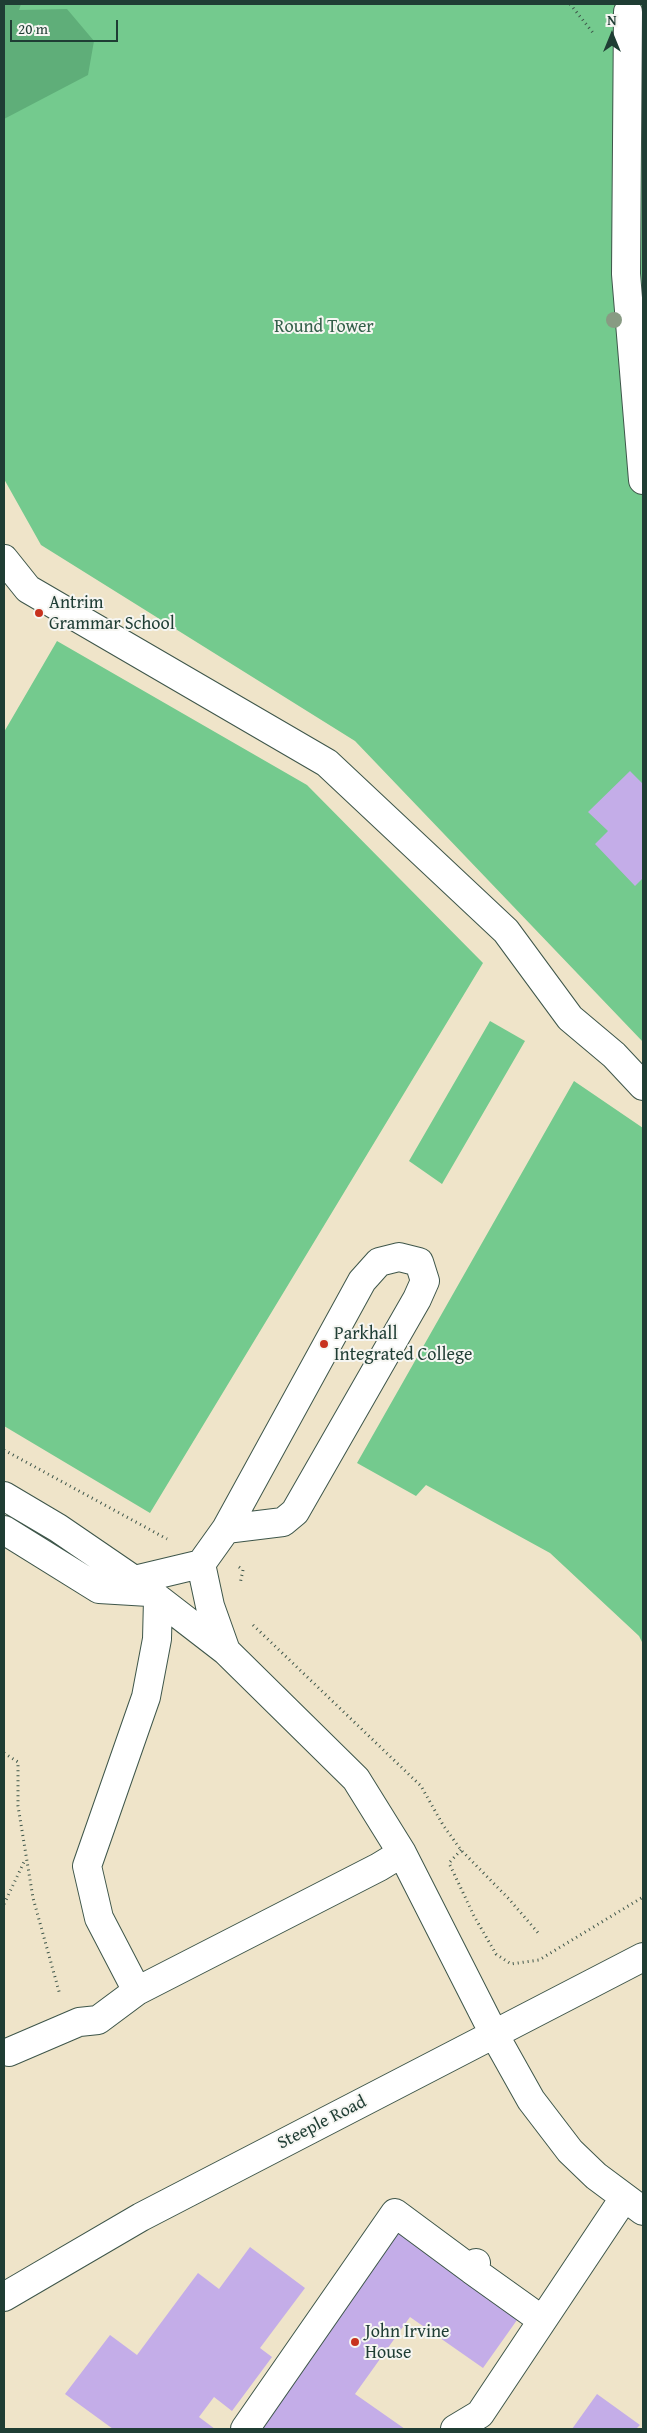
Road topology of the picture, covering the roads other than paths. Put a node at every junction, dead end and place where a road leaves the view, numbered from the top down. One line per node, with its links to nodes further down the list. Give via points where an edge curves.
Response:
1 (628, 12): 2 (street, via 626,274)
2 (643, 480)
3 (4, 559): 4 (street, via 28,589 327,762 506,931 570,1018 614,1055)
4 (643, 1086)
5 (4, 1496): 9 (street, via 58,1528)
6 (226, 1529): 6 (street, via 362,1281 379,1262 399,1257 419,1262 424,1281 417,1299 295,1512 284,1522); 8 (street)
7 (4, 1530): 9 (street, via 99,1589)
8 (201, 1564): 9 (street); 10 (street, via 210,1606)
9 (147, 1591): 10 (street); 13 (street, via 157,1639 146,1697 87,1866 99,1918)
10 (226, 1651): 11 (street, via 356,1778)
11 (402, 1853): 13 (street); 14 (street)
12 (643, 1957): 14 (street, Steeple Road)
13 (137, 1991): 15 (street, via 95,1998 74,2024)
14 (494, 2034): 16 (street, via 531,2100 570,2151); 17 (street, Steeple Road, via 141,2217)
15 (9, 2052)
16 (633, 2205): 18 (street)
17 (4, 2297)
18 (542, 2320): 19 (street, via 474,2266 395,2213); 20 (street, via 480,2414)
19 (245, 2429)
20 (455, 2429)

